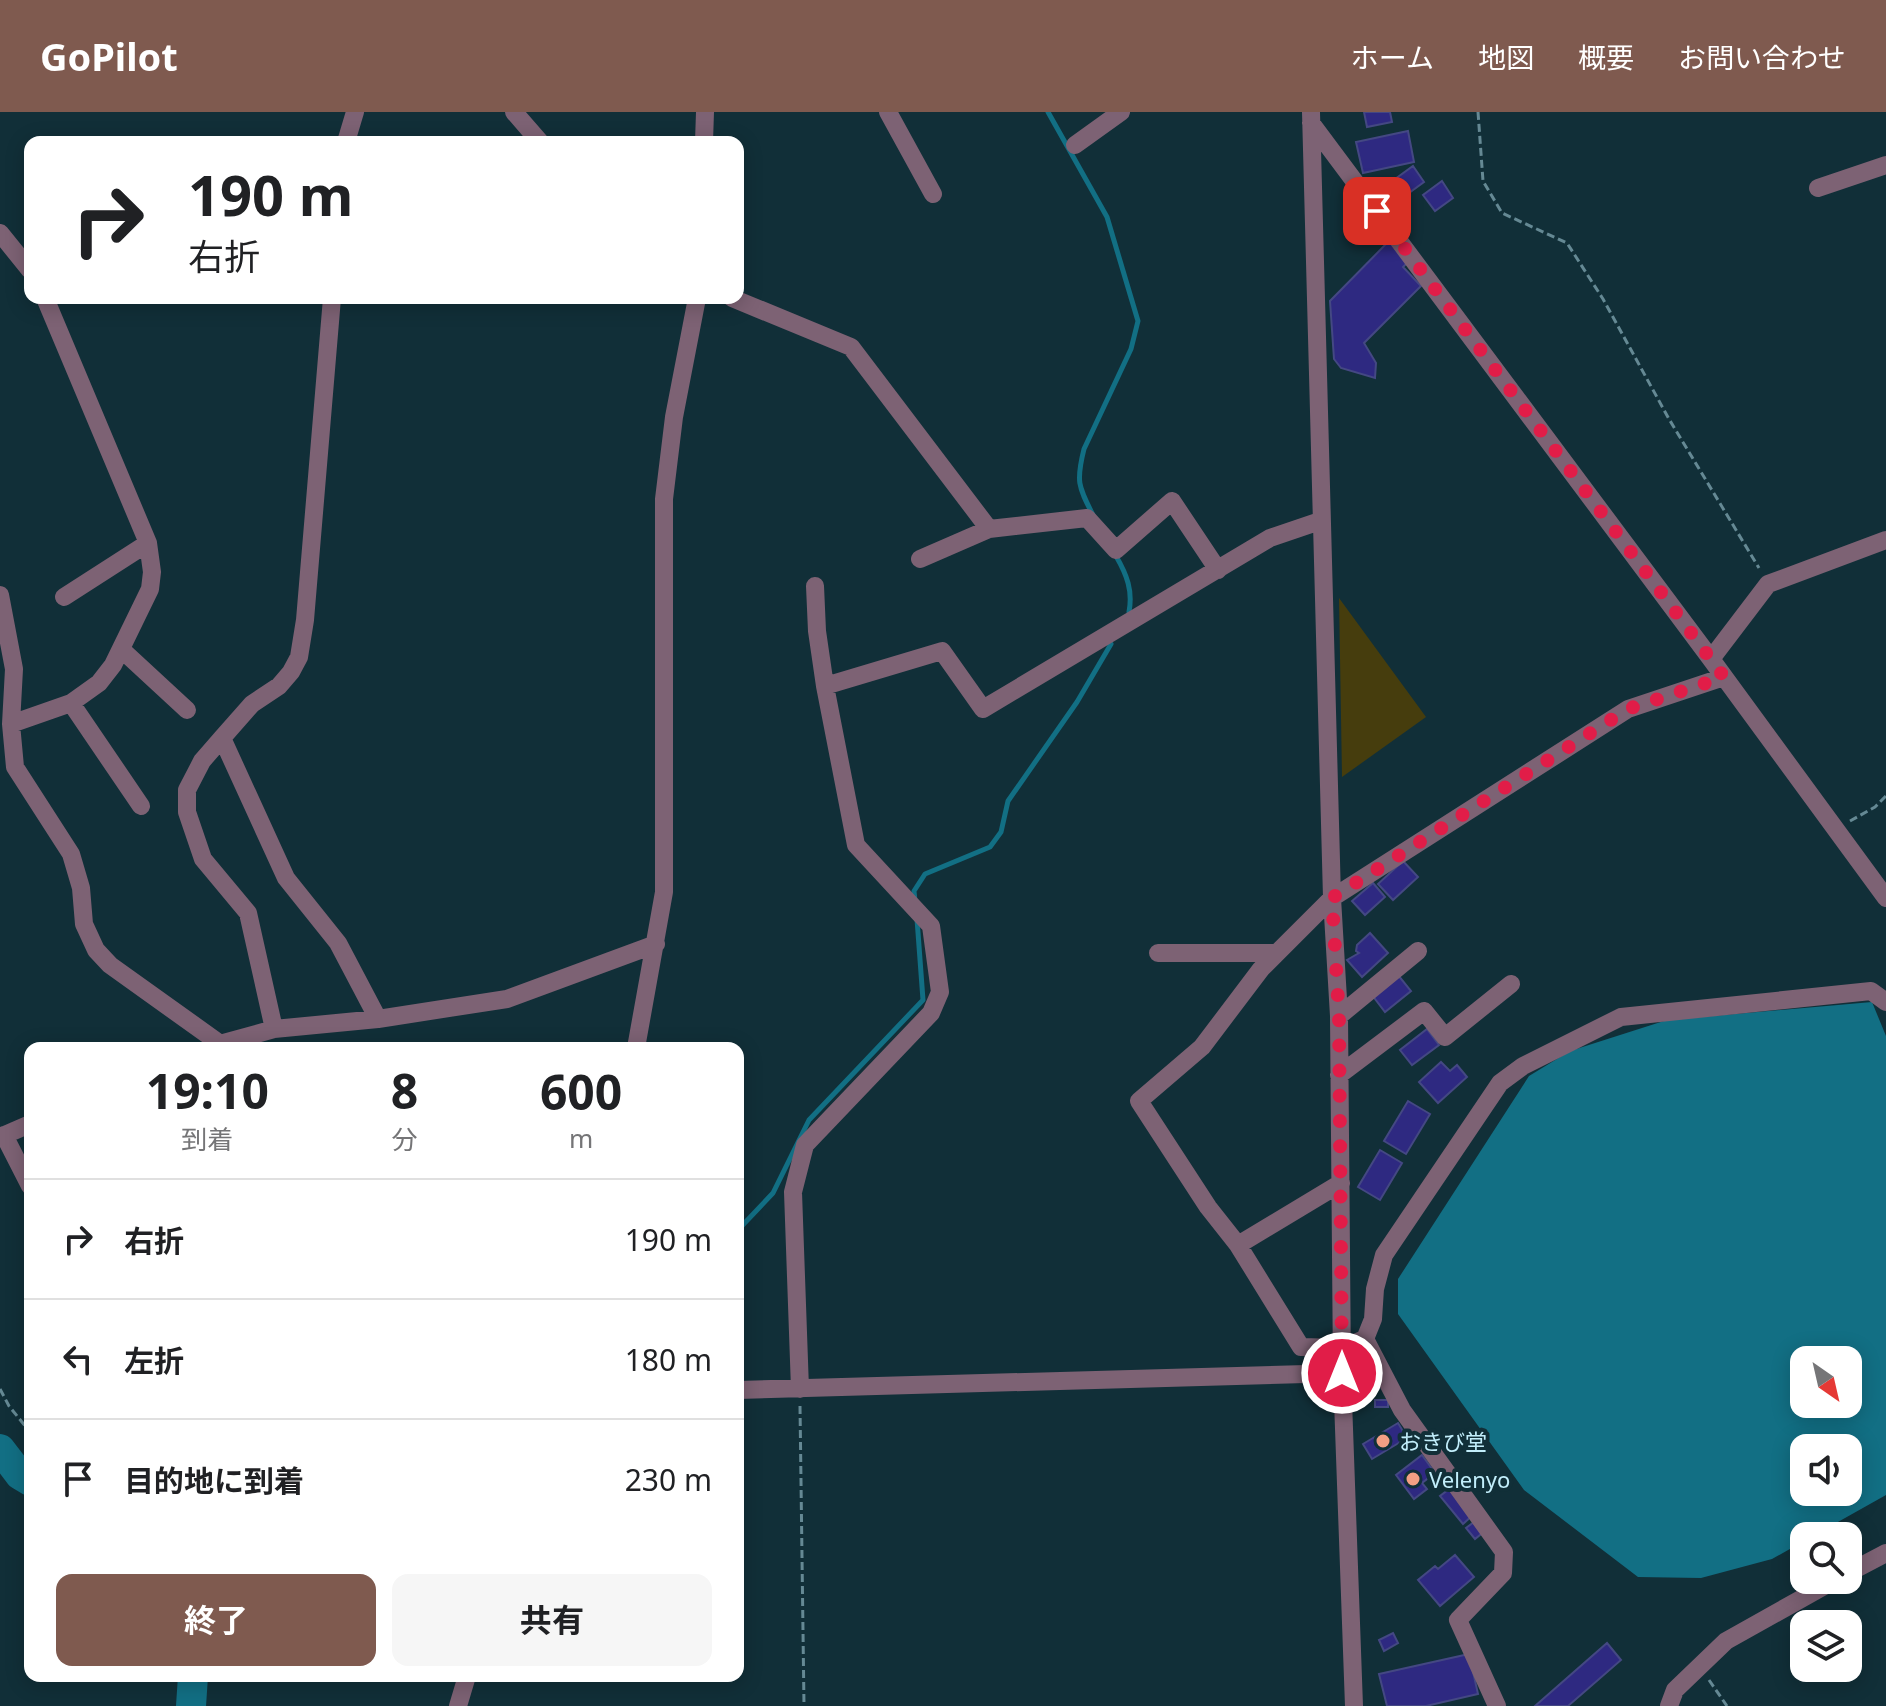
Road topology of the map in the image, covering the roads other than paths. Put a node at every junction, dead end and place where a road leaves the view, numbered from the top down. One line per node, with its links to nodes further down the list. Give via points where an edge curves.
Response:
1 (355, 112): 7 (street)
2 (514, 112): 8 (street)
3 (705, 112): 9 (street)
4 (888, 112): 13 (street)
5 (1121, 112): 10 (street)
6 (1308, 115): 20 (street); 30 (street)
7 (348, 136)
8 (535, 136)
9 (704, 136)
10 (1075, 145)
11 (1886, 165): 12 (street)
12 (1818, 188)
13 (933, 194)
14 (0, 233): 15 (street)
15 (24, 263)
16 (744, 303): 21 (street, via 851,347)
17 (48, 304): 23 (street)
18 (332, 304): 36 (street, via 299,657 279,686 252,704)
19 (696, 304): 40 (street, via 664,499 664,892)
20 (1320, 521): 25 (street, via 1270,538); 38 (street)
21 (989, 529): 24 (street); 25 (street, via 1087,518 1116,550 1172,501)
22 (1886, 540): 30 (street, via 1768,584)
23 (148, 543): 28 (street); 29 (street, via 150,589)
24 (920, 559)
25 (1218, 570): 32 (street, via 983,709 942,651)
26 (815, 586): 32 (street)
27 (0, 595): 35 (street, via 14,669)
28 (64, 597)
29 (121, 649): 33 (street, via 99,683); 34 (street)
30 (1711, 659): 31 (street)
31 (1724, 677): 38 (street, via 1628,709); 39 (street)
32 (825, 686): 61 (street, via 856,845 931,926 940,992 931,1013 805,1145 793,1192)
33 (71, 703): 35 (street); 37 (street)
34 (187, 710)
35 (11, 724): 49 (street, via 15,767 71,854 84,924 96,950)
36 (222, 738): 47 (street, via 286,878 338,943); 48 (street, via 187,790 187,812 203,859 248,913)
37 (141, 806)
38 (1332, 898): 43 (street); 46 (street)
39 (1886, 898)
40 (656, 944): 47 (street, via 507,999); 51 (street)
41 (1418, 951): 46 (street)
42 (1158, 953): 43 (street)
43 (1277, 953): 57 (street, via 1202,1047 1139,1101)
44 (1511, 984): 52 (street, via 1445,1037 1424,1011)
45 (1886, 1002): 58 (street, via 1871,991 1621,1017 1523,1066 1500,1083 1384,1255)
46 (1339, 1016): 52 (street)
47 (378, 1019): 48 (street)
48 (274, 1029): 50 (street)
49 (208, 1042)
50 (224, 1042)
51 (637, 1042)
52 (1339, 1075): 56 (street)
53 (24, 1127): 54 (street)
54 (2, 1136): 55 (street)
55 (24, 1175)
56 (1341, 1183): 57 (street); 59 (street)
57 (1238, 1245): 59 (street, via 1301,1347)
58 (1365, 1339): 59 (street); 69 (street, via 1402,1410 1504,1552 1503,1573 1458,1620)
59 (1342, 1348): 60 (street)
60 (1342, 1373): 61 (street); 68 (street)
61 (800, 1389): 62 (street)
62 (744, 1390)
63 (1886, 1553): 64 (street)
64 (1862, 1566)
65 (1809, 1594): 70 (street, via 1726,1641 1675,1690)
66 (465, 1682): 67 (street)
67 (458, 1706)
68 (1354, 1706)
69 (1497, 1706)
70 (1669, 1706)

